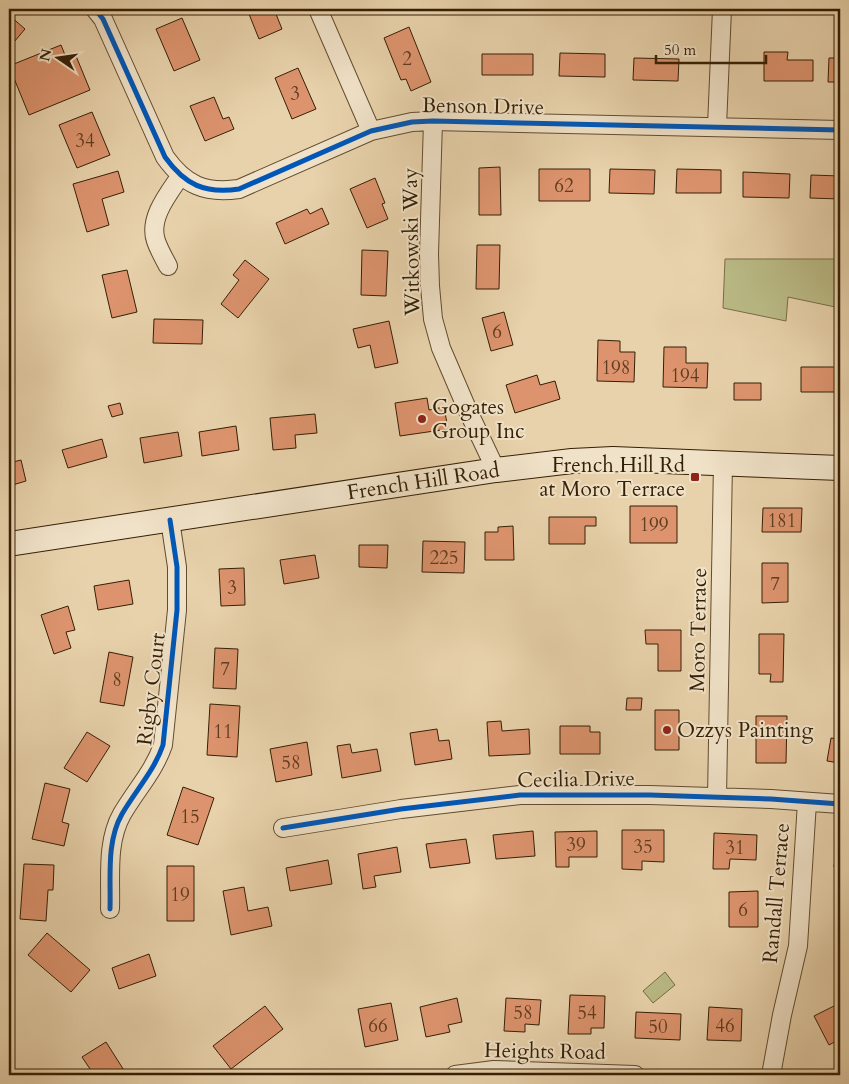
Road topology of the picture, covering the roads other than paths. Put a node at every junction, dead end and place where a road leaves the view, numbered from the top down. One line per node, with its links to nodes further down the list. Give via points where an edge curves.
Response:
1 (95, 9): 8 (street, Benson Drive, via 103,19 165,157)
2 (318, 9): 7 (street)
3 (722, 9): 5 (street)
4 (433, 121): 5 (street, Benson Drive); 7 (street, Benson Drive); 12 (street, Witkowski Way, via 429,254 433,319 441,348)
5 (717, 126): 6 (street, Benson Drive)
6 (840, 130)
7 (371, 131): 8 (street, Benson Drive, via 239,188 210,190 196,186)
8 (181, 175): 9 (street, via 156,218 155,239)
9 (168, 266)
10 (723, 463): 11 (main road, French Hill Road); 12 (main road, French Hill Road, via 613,459); 15 (street, Moro Terrace)
11 (840, 468)
12 (496, 470): 13 (main road, French Hill Road)
13 (170, 520): 14 (main road, French Hill Road); 19 (street, Rigby Court, via 177,567 176,610 163,745 158,760 115,831)
14 (9, 544)
15 (717, 798): 16 (street, Cecilia Drive); 18 (street, Cecilia Drive, via 520,795 401,809)
16 (806, 802): 17 (street, Cecilia Drive); 22 (street, Randall Terrace, via 798,946)
17 (840, 804)
18 (283, 828)
19 (110, 909)
20 (454, 1075): 21 (street, Heights Road, via 494,1070)
21 (635, 1075)
22 (771, 1075)

